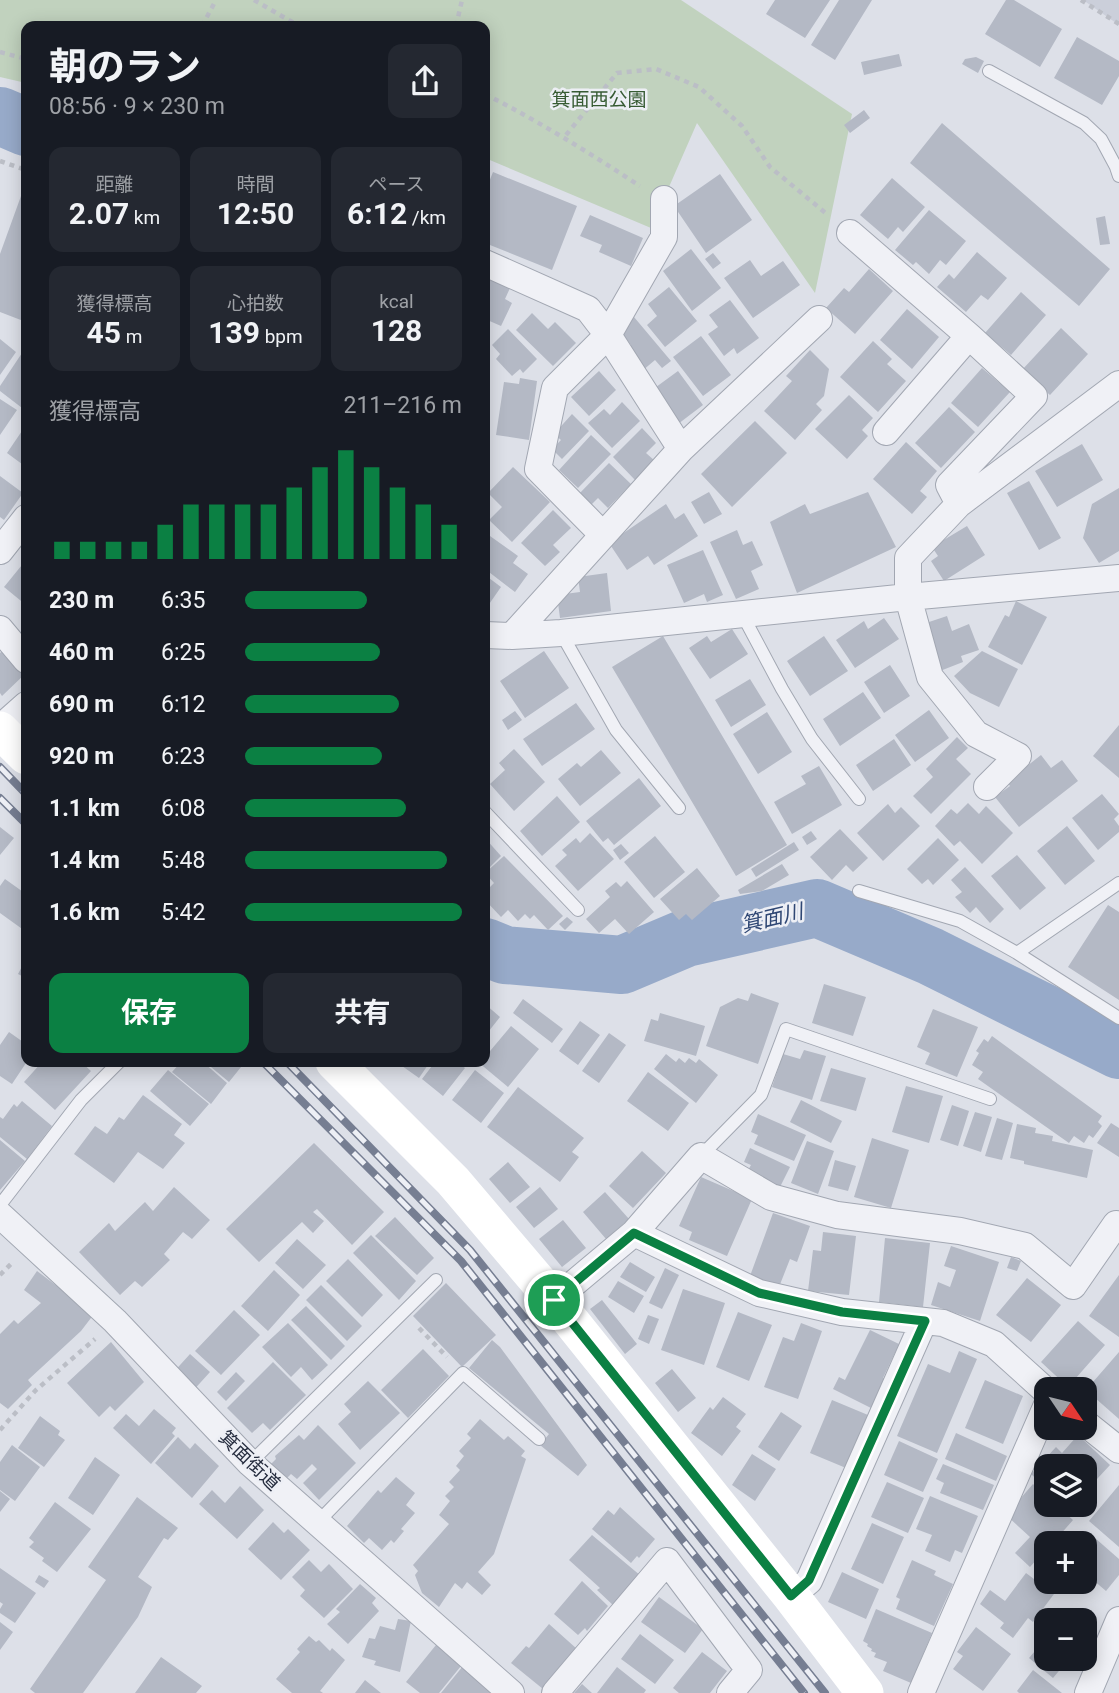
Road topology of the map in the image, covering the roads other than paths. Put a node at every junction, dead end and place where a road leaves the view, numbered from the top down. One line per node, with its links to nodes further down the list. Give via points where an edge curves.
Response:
1 (989, 71): 2 (lane, via 1084,123 1101,139)
2 (1119, 176)
3 (664, 201): 7 (street, via 664,237)
4 (850, 233): 8 (street)
5 (490, 265): 7 (street, via 588,309)
6 (819, 319): 11 (street)
7 (608, 335): 11 (street); 14 (street, via 555,388 538,469)
8 (969, 336): 10 (street); 12 (street, via 1034,396 949,485)
9 (1119, 384): 12 (street)
10 (886, 432)
11 (681, 449): 14 (street)
12 (959, 504): 17 (street, via 908,558)
13 (21, 524): 15 (street)
14 (603, 535): 22 (street)
15 (0, 551)
16 (1119, 578): 17 (street)
17 (908, 597): 18 (street); 27 (street, via 930,677 976,734 1018,756)
18 (742, 614): 20 (street); 28 (lane, via 812,739)
19 (0, 629): 23 (street)
20 (561, 633): 22 (street); 29 (lane, via 616,730)
21 (490, 635): 22 (street)
22 (512, 636)
23 (21, 654)
24 (21, 710): 25 (street)
25 (0, 729): 26 (street)
26 (21, 751)
27 (987, 787)
28 (859, 799)
29 (679, 808)
30 (490, 817): 33 (lane)
31 (1119, 883): 34 (lane)
32 (859, 891): 34 (lane, via 960,921)
33 (578, 910)
34 (1017, 953): 35 (lane)
35 (1119, 1018)
36 (107, 1067): 40 (lane)
37 (339, 1067): 45 (street, via 453,1181)
38 (990, 1099): 39 (lane, via 786,1029 761,1096)
39 (701, 1157): 42 (street, via 771,1196 837,1215 960,1231 1025,1246 1073,1286 1116,1224); 43 (street)
40 (0, 1205)
41 (0, 1215): 52 (street, 箕面街道, via 115,1321)
42 (1119, 1226)
43 (634, 1233): 45 (street); 46 (street, via 759,1293 842,1312)
44 (436, 1280): 52 (lane)
45 (554, 1300): 54 (street)
46 (925, 1321): 47 (street, via 943,1323 994,1344); 54 (street, via 809,1580)
47 (1034, 1380)
48 (1097, 1433): 51 (street)
49 (1034, 1434): 60 (street)
50 (539, 1439): 53 (lane, via 463,1373)
51 (1119, 1450)
52 (250, 1463): 53 (street, 箕面街道)
53 (317, 1523): 56 (street, 箕面街道)
54 (791, 1596): 59 (street)
55 (1119, 1620): 61 (street)
56 (511, 1693)
57 (555, 1693): 58 (street, via 667,1560 749,1670)
58 (730, 1693)
59 (865, 1693)
60 (921, 1693)
61 (1088, 1693)

